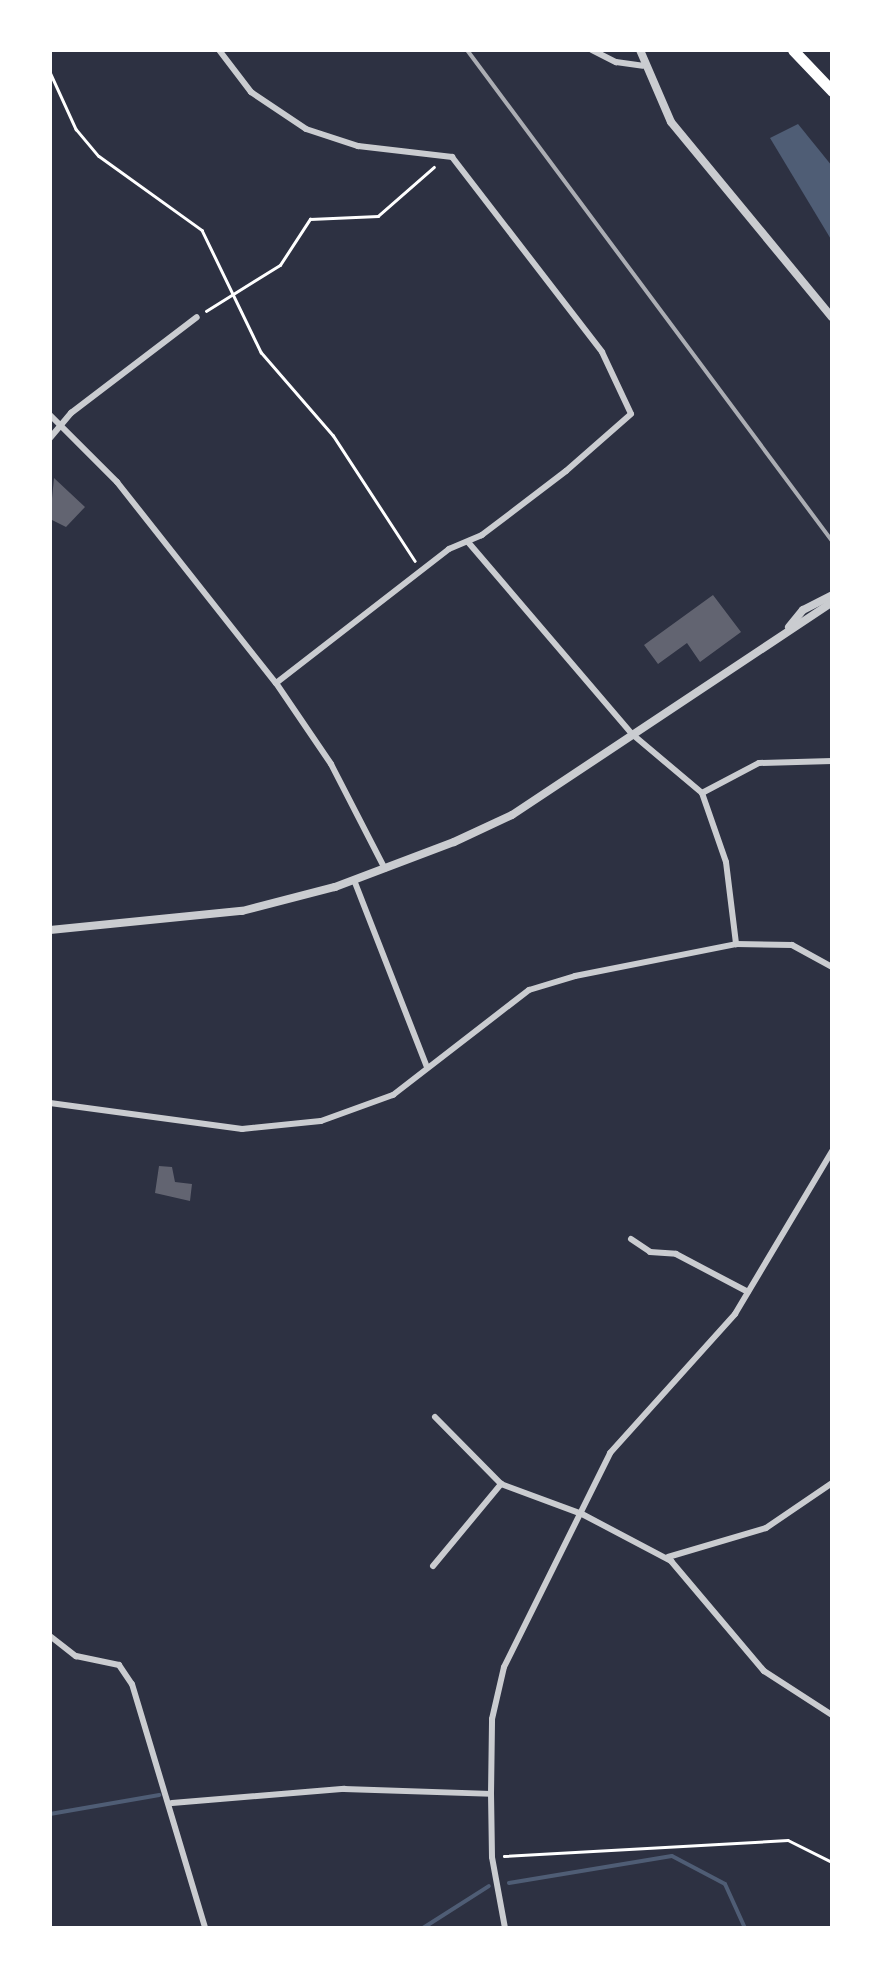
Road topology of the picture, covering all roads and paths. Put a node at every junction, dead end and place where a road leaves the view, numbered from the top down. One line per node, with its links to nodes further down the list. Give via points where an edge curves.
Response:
1 (218, 50): 8 (street, via 251,92 306,129 358,146)
2 (592, 50): 5 (street)
3 (640, 50): 5 (street)
4 (793, 50): 7 (highway)
5 (643, 66): 10 (street, via 681,136)
6 (50, 72): 9 (path, via 76,130 99,156 202,230)
7 (832, 91)
8 (440, 152): 9 (path, via 428,175 378,216 310,219 280,265); 15 (street, via 459,164 602,352 631,414 619,430)
9 (230, 295): 11 (path); 16 (path, via 260,352 332,435)
10 (832, 317)
11 (196, 318): 13 (street)
12 (50, 415): 13 (street)
13 (62, 425): 14 (street); 18 (street, via 118,482)
14 (50, 438)
15 (468, 542): 18 (street, via 449,549); 19 (street)
16 (415, 560)
17 (832, 599): 19 (street, via 811,621 786,630)
18 (276, 683): 22 (street, via 331,764)
19 (632, 734): 21 (street); 22 (street, via 512,815)
20 (832, 760): 21 (street, via 760,763)
21 (702, 793): 25 (street, via 726,862)
22 (386, 870): 23 (street)
23 (354, 880): 24 (street, via 242,911); 27 (street)
24 (50, 930)
25 (736, 944): 26 (street, via 792,946); 27 (street, via 530,990)
26 (832, 967)
27 (427, 1068): 28 (street, via 394,1094 321,1121 242,1129)
28 (50, 1103)
29 (832, 1151): 31 (street)
30 (631, 1239): 31 (street)
31 (748, 1292): 35 (street, via 714,1342 617,1444)
32 (434, 1418): 34 (street)
33 (832, 1482): 36 (street, via 766,1528 680,1558)
34 (500, 1484): 35 (street); 37 (street)
35 (582, 1514): 36 (street); 40 (street, via 504,1668 492,1720)
36 (662, 1556): 39 (street, via 764,1671)
37 (433, 1566)
38 (50, 1636): 41 (street, via 76,1656 120,1665)
39 (832, 1715)
40 (491, 1794): 41 (street, via 344,1789); 42 (street)
41 (172, 1802): 44 (street)
42 (492, 1856): 43 (path, via 788,1840); 45 (street)
43 (832, 1862)
44 (206, 1928)
45 (506, 1928)

